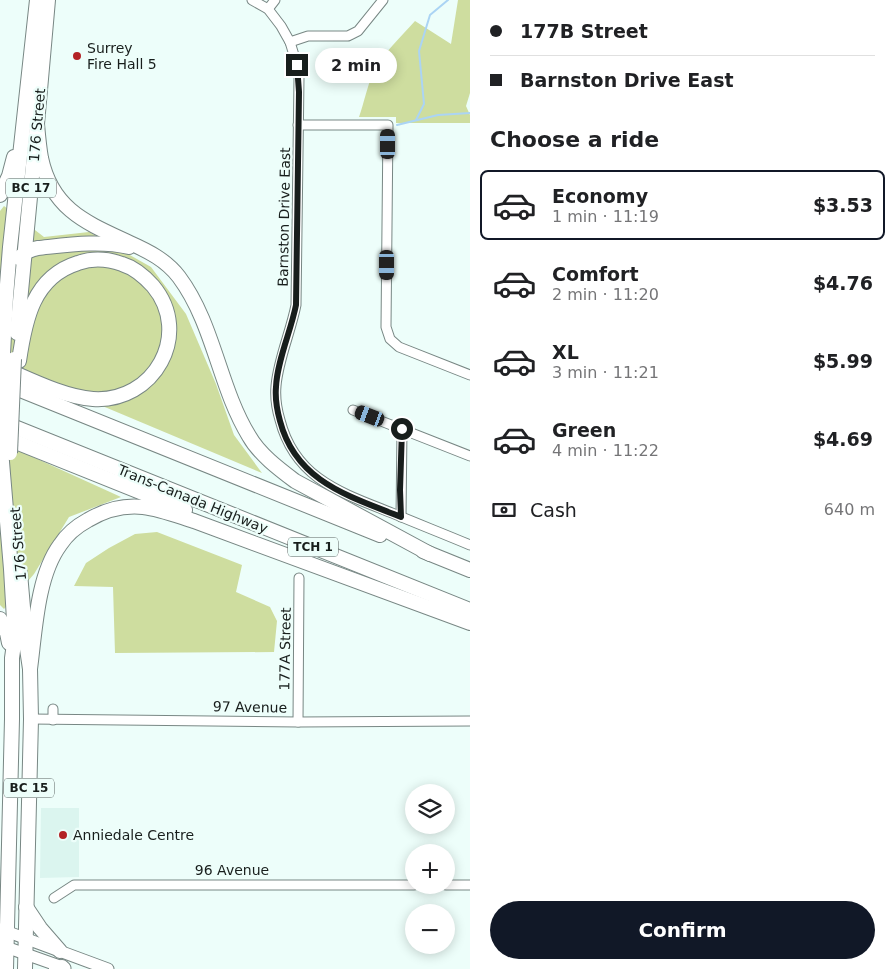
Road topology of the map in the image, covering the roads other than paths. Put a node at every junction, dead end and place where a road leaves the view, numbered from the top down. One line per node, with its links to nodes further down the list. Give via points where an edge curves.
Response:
1 (37, 0): 8 (highway, 176 Street / BC 17)
2 (48, 0): 8 (highway, 176 Street / BC 17)
3 (252, 0): 6 (street, Barnston Drive East)
4 (275, 0): 6 (street)
5 (384, 0): 7 (street, via 358,31 348,36 308,36)
6 (268, 8): 7 (street, Barnston Drive East)
7 (290, 42): 9 (street, Barnston Drive East, via 297,65)
8 (31, 124): 10 (highway); 11 (highway, 176 Street / BC 17); 12 (highway, via 45,172 61,202 98,228); 13 (highway, 176 Street / BC 17, via 10,255)
9 (298, 125): 14 (street, via 388,125 386,327 390,339 399,347); 24 (street, Barnston Drive East, via 296,305 278,372 278,413 288,442 308,470 328,485)
10 (0, 195)
11 (25, 253): 12 (highway, via 33,248 108,244); 13 (highway, 176 Street / BC 17); 13 (highway, via 18,261)
12 (153, 253): 26 (highway, via 178,275 185,286 205,328 234,407 250,438 263,453 295,481)
13 (8, 357): 13 (highway, via 23,336 28,317 44,285 67,267 86,260 108,260 144,276 155,289 167,315 168,343 157,369 145,383 113,398 82,398 61,392); 16 (highway, 176 Street, bridge); 22 (highway, 176 Street / BC 15, bridge, via 13,391)
14 (470, 376)
15 (0, 382): 26 (highway, TCH 1)
16 (0, 409)
17 (354, 410): 20 (street)
18 (0, 417): 22 (highway, 176 Street / BC 15, bridge)
19 (0, 421): 31 (highway, Trans-Canada Highway / TCH 1)
20 (402, 429): 23 (street); 24 (street)
21 (0, 436): 29 (highway)
22 (5, 451): 27 (highway, 176 Street / BC 15)
23 (470, 456)
24 (401, 517): 25 (street, Barnston Drive East)
25 (470, 545)
26 (430, 554): 28 (highway, TCH 1)
27 (10, 569): 34 (highway, 176 Street / BC 15); 35 (highway, 176 Street / BC 15)
28 (470, 570)
29 (346, 576): 33 (highway); 35 (highway, via 157,510 127,507 110,510 81,524 54,555 41,594)
30 (300, 578): 40 (street, 177A Street)
31 (470, 610)
32 (0, 619): 34 (highway, via 7,633)
33 (470, 623)
34 (12, 658): 45 (highway, 176 Street / BC 15, via 10,796)
35 (30, 669): 37 (highway, 176 Street / BC 15)
36 (53, 709): 38 (street)
37 (31, 719): 38 (street, 97 Avenue); 46 (highway, 176 Street / BC 15)
38 (53, 720): 40 (street, 97 Avenue)
39 (470, 721): 40 (street, 97 Avenue)
40 (298, 722)
41 (405, 885): 44 (street, 96 Avenue, via 74,885)
42 (455, 885): 43 (street)
43 (470, 885)
44 (54, 898)
45 (3, 900): 47 (highway, 176 Street / BC 15)
46 (26, 907): 48 (highway, 176 Street / BC 15); 50 (highway)
47 (4, 931): 48 (main road); 49 (highway, 176 Street / BC 15)
48 (26, 939): 50 (main road); 51 (highway, 176 Street / BC 15)
49 (3, 946): 51 (main road); 53 (highway, 176 Street / BC 15)
50 (60, 951): 55 (main road)
51 (25, 954): 52 (main road); 54 (highway, 176 Street / BC 15)
52 (62, 968)
53 (6, 969)
54 (25, 969)
55 (108, 969)

